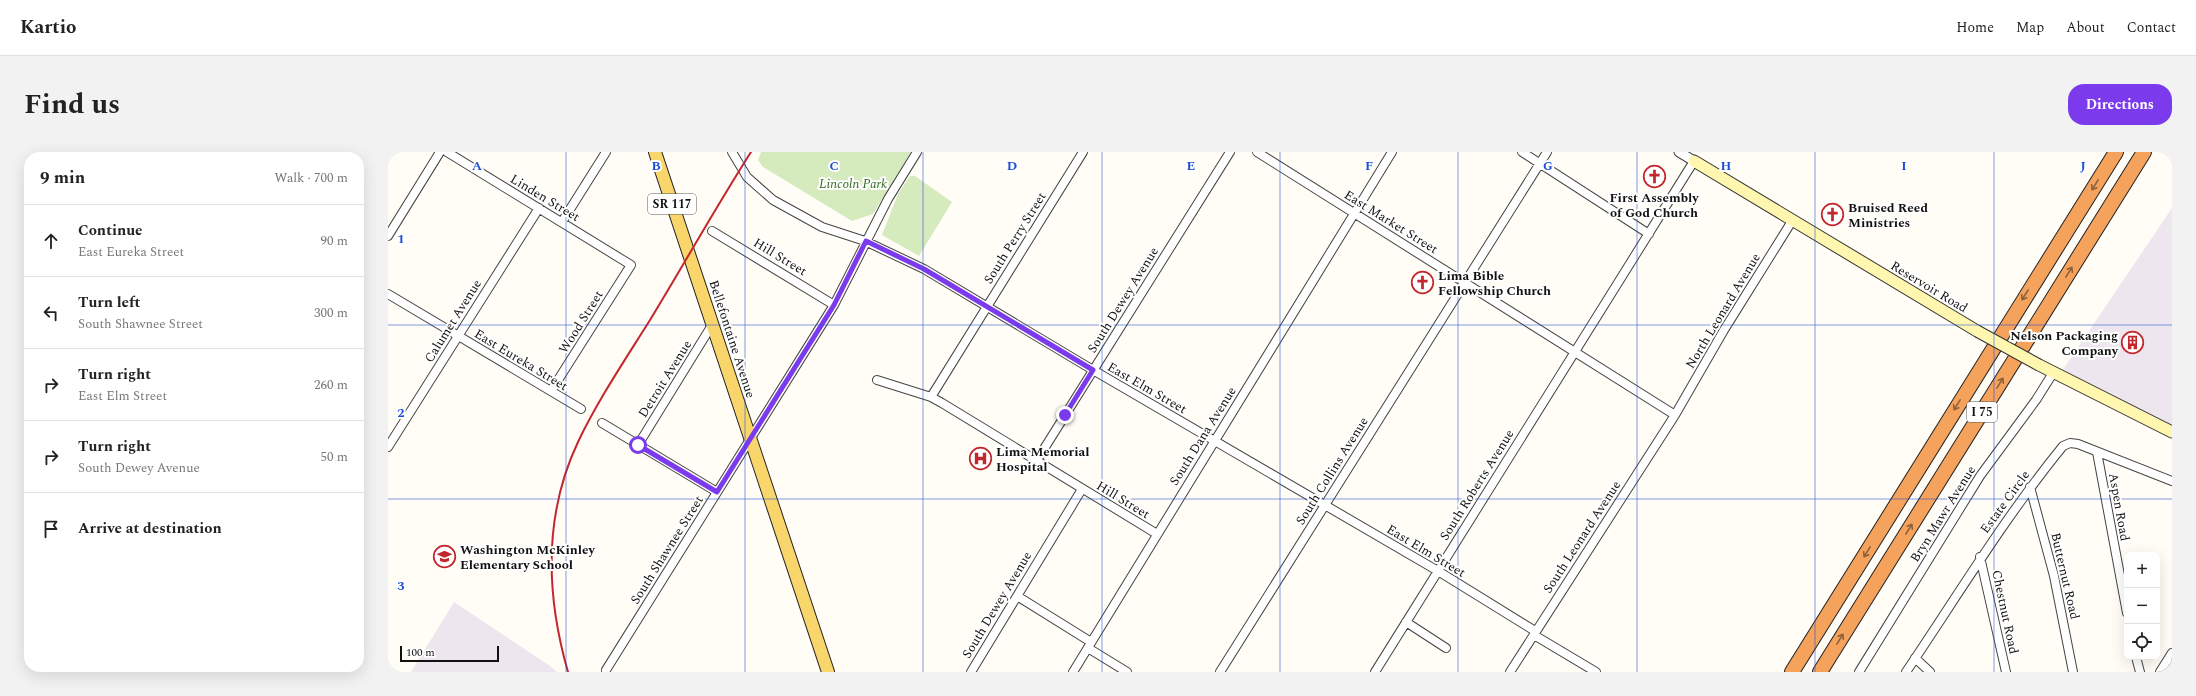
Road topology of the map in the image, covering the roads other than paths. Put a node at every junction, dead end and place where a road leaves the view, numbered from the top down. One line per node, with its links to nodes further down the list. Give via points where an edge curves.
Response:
1 (440, 152): 24 (street)
2 (447, 152): 18 (street, Linden Street)
3 (606, 152): 21 (street)
4 (655, 152): 31 (main road, Bellefontaine Avenue / SR 117)
5 (732, 152): 25 (street, East Elm Street, via 747,177 773,200 822,228)
6 (917, 152): 25 (street, South Shawnee Street)
7 (1083, 152): 30 (street, South Perry Street)
8 (1230, 152): 34 (street, South Dewey Avenue)
9 (1257, 152): 19 (street, East Market Street)
10 (1392, 152): 19 (street, South Dana Avenue)
11 (1522, 152): 17 (street)
12 (1547, 152): 17 (street, South Collins Avenue)
13 (1679, 152): 16 (street, Reservoir Road)
14 (2116, 152): 75 (highway, I 75, one-way to 75)
15 (2144, 152): 76 (highway, I 75, one-way to 15)
16 (1694, 161): 20 (main road, Reservoir Road); 23 (street, South Roberts Avenue)
17 (1540, 164): 23 (street); 27 (street, South Collins Avenue)
18 (539, 208): 21 (street, Linden Street); 32 (street, Calumet Avenue)
19 (1354, 213): 27 (street, East Market Street); 44 (street, South Dana Avenue)
20 (1792, 221): 35 (main road, Reservoir Road, bridge); 40 (street, North Leonard Avenue)
21 (562, 222): 26 (street, Linden Street)
22 (712, 231): 29 (street, Hill Street)
23 (1649, 234): 33 (street, South Roberts Avenue)
24 (388, 236)
25 (866, 241): 29 (street, South Shawnee Street); 30 (street, East Elm Street, via 909,261)
26 (631, 265): 37 (street, Wood Street)
27 (1465, 283): 33 (street, East Market Street); 53 (street, South Collins Avenue)
28 (388, 294): 32 (street, East Eureka Street)
29 (834, 305): 43 (street, South Shawnee Street)
30 (986, 307): 34 (street, East Elm Street); 38 (street, South Perry Street)
31 (712, 325): 43 (main road, Bellefontaine Avenue / SR 117); 45 (street, Detroit Avenue)
32 (457, 336): 37 (street, East Eureka Street); 46 (street, Calumet Avenue)
33 (1575, 352): 40 (street, East Market Street); 56 (street, South Roberts Avenue)
34 (1093, 370): 44 (street, East Elm Street); 48 (street, South Dewey Avenue)
35 (2053, 373): 42 (main road, Reservoir Road); 77 (street, Bryn Mawr Avenue, via 1980,476)
36 (877, 380): 38 (street)
37 (551, 391): 39 (street, East Eureka Street)
38 (930, 397): 48 (street, Hill Street)
39 (581, 409)
40 (1675, 415): 60 (street, South Leonard Avenue)
41 (602, 423): 45 (street)
42 (2172, 432)
43 (750, 438): 52 (street, South Shawnee Street); 67 (main road, Bellefontaine Avenue / SR 117)
44 (1215, 440): 53 (street, East Elm Street); 54 (street, South Dana Avenue)
45 (638, 445): 52 (street)
46 (388, 447)
47 (2097, 452): 49 (street, Estate Circle); 50 (street, Estate Circle, via 2078,444 2070,443 2063,446); 58 (street, Aspen Road)
48 (1037, 460): 51 (street, Hill Street)
49 (2172, 481)
50 (2030, 487): 55 (street, Estate Circle); 81 (street, Butternut Road, via 2054,576)
51 (1082, 489): 54 (street, Hill Street); 57 (street, South Dewey Avenue)
52 (717, 492): 66 (street, South Shawnee Street)
53 (1325, 506): 56 (street, East Elm Street); 71 (street, South Collins Avenue)
54 (1157, 534): 61 (street, South Dana Avenue)
55 (1980, 557): 64 (street, Estate Circle); 80 (street, Chestnut Road)
56 (1438, 571): 59 (street, South Roberts Avenue); 60 (street, East Elm Street)
57 (1017, 596): 61 (street); 68 (street, South Dewey Avenue)
58 (2124, 597)
59 (1406, 622): 62 (street); 72 (street, South Roberts Avenue)
60 (1534, 633): 73 (street, South Leonard Avenue); 74 (street, East Elm Street)
61 (1090, 645): 69 (street, South Dana Avenue); 70 (street)
62 (1446, 648)
63 (2172, 653): 83 (street)
64 (1915, 658): 78 (street, Estate Circle); 79 (street)
65 (2137, 660): 82 (street)
66 (606, 670)
67 (828, 672)
68 (971, 672)
69 (1073, 672)
70 (1127, 672)
71 (1220, 672)
72 (1375, 672)
73 (1510, 672)
74 (1596, 672)
75 (1792, 672)
76 (1820, 672)
77 (1859, 672)
78 (1906, 672)
79 (1930, 672)
80 (2006, 672)
81 (2073, 672)
82 (2140, 672)
83 (2160, 672)

